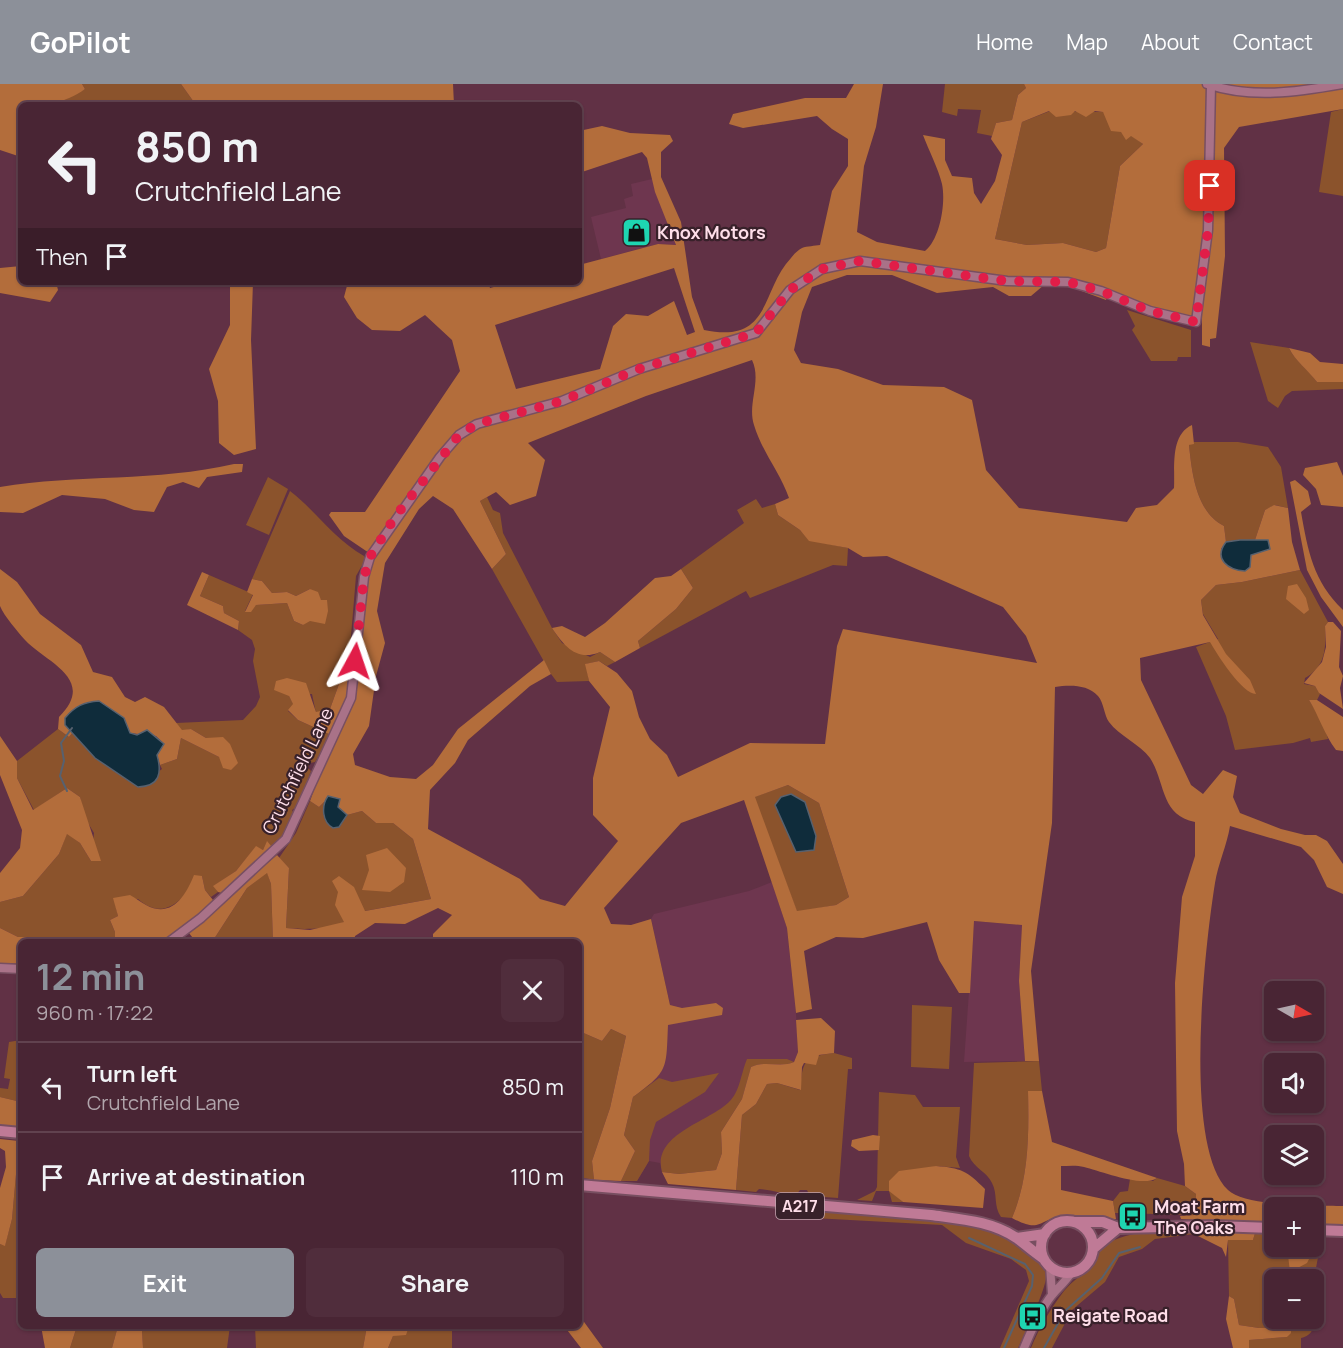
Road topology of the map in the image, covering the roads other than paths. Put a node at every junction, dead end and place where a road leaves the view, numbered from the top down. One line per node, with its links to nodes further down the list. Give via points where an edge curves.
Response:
1 (1343, 84): 2 (street, via 1251,94)
2 (1209, 85): 3 (street, Crutchfield Lane, via 1208,230 1196,322 1150,311 1068,282 1006,281 860,261 822,269 790,290 756,333 639,369 562,401 477,424 459,435 395,517 370,557 364,577 351,698 286,839 277,851)
3 (173, 939)
4 (0, 968): 5 (street)
5 (18, 969)
6 (0, 1131): 7 (main road)
7 (18, 1133)
8 (582, 1185): 15 (main road, A217, via 931,1215 986,1224)
9 (1075, 1222): 10 (main road, via 1103,1222); 14 (main road, via 1058,1222); 16 (main road, via 1089,1232)
10 (1118, 1228): 11 (main road); 16 (main road)
11 (1264, 1228)
12 (1324, 1230): 13 (main road)
13 (1343, 1231)
14 (1045, 1234): 15 (main road); 17 (main road, via 1042,1251)
15 (1017, 1239): 17 (main road, A217)
16 (1093, 1249): 18 (main road, via 1086,1265)
17 (1047, 1263): 18 (main road); 19 (street)
18 (1071, 1273): 19 (street)
19 (1052, 1294): 20 (street)
20 (1024, 1348)

